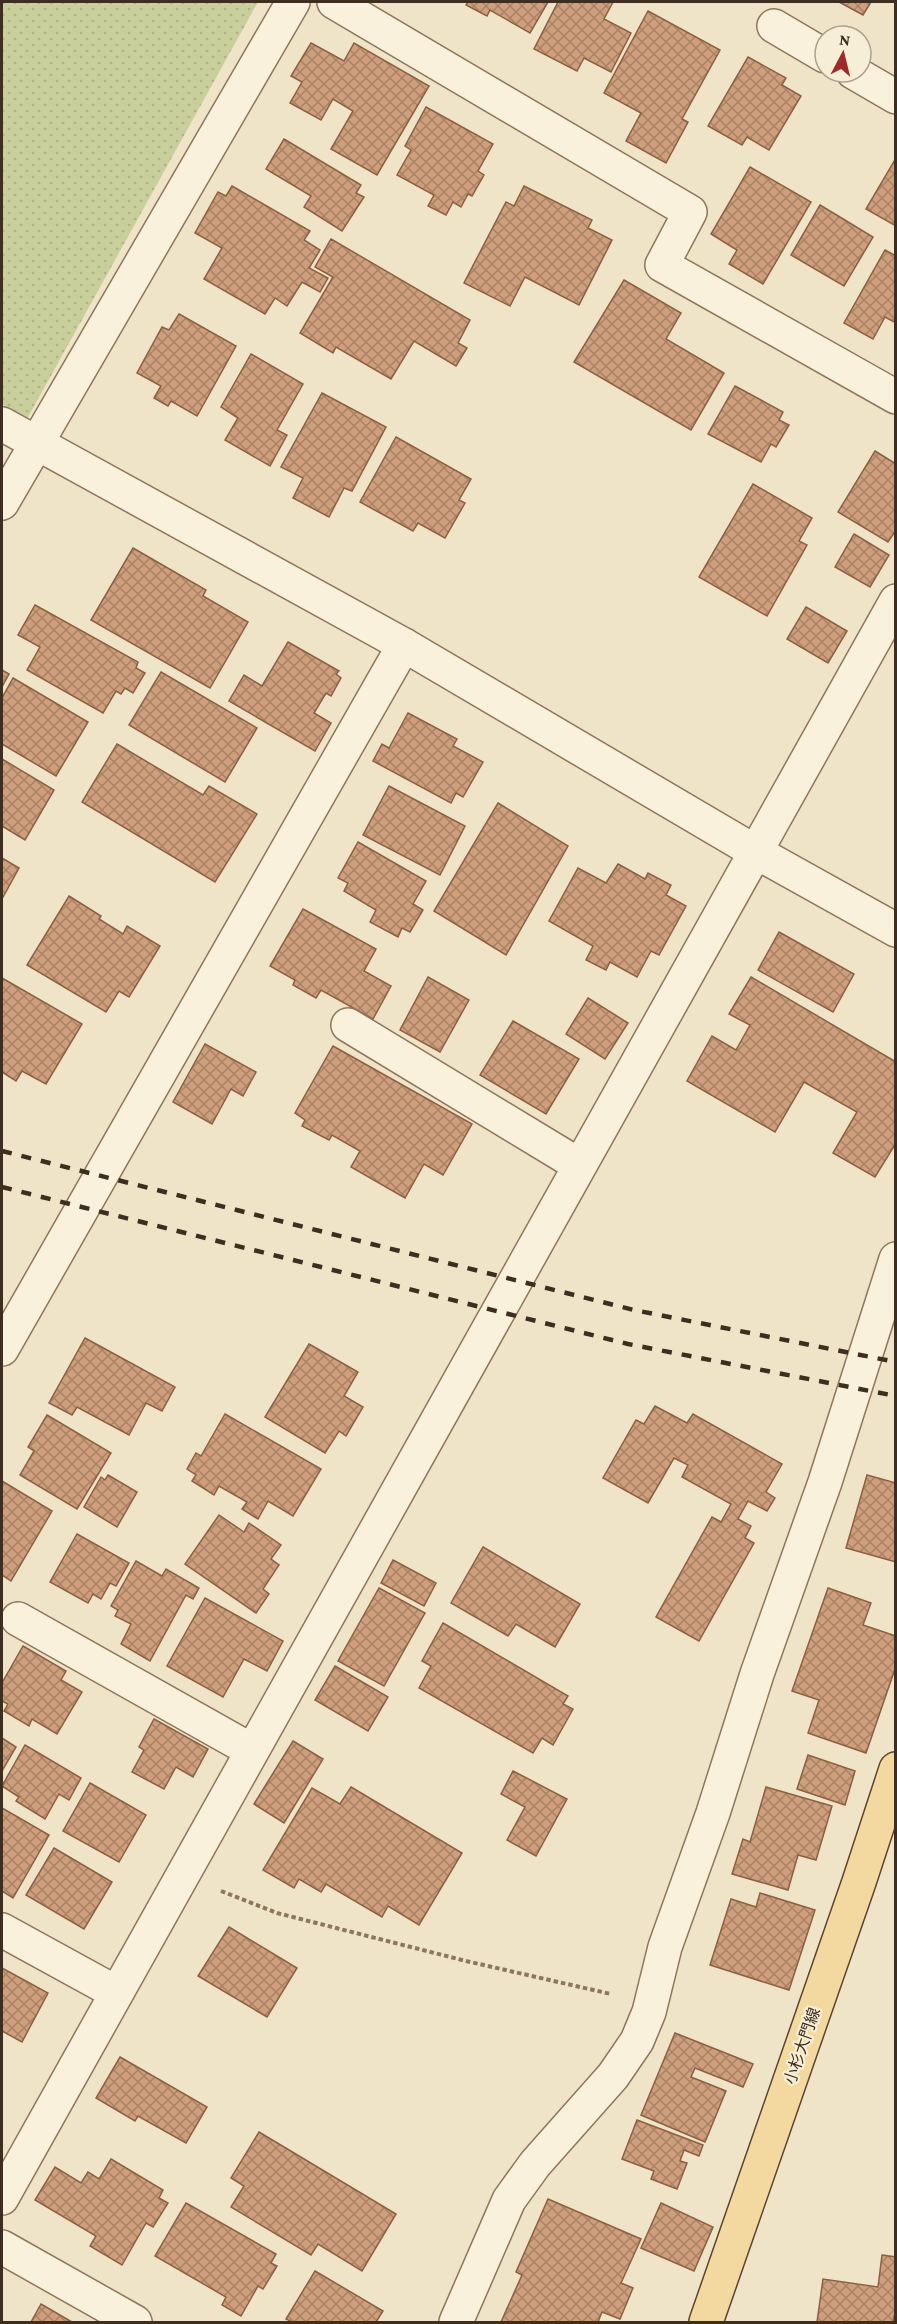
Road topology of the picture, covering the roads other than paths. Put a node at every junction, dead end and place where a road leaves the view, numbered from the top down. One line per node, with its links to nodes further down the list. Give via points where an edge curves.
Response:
1 (293, 2): 9 (street)
2 (334, 2): 7 (street, via 690,212 662,265)
3 (774, 26): 4 (street)
4 (813, 49)
5 (873, 84): 6 (street)
6 (896, 97)
7 (896, 397)
8 (2, 424): 9 (street)
9 (35, 444): 10 (street); 12 (street)
10 (2, 503)
11 (896, 601): 13 (street)
12 (404, 645): 13 (street); 18 (street)
13 (754, 851): 14 (street); 16 (street)
14 (896, 930)
15 (348, 1025): 16 (street)
16 (579, 1165): 20 (street)
17 (896, 1259): 27 (street, via 637,2041 614,2076 508,2200)
18 (2, 1349)
19 (18, 1619): 20 (street)
20 (251, 1750): 23 (street)
21 (896, 1769): 28 (main road, 小杉大門線)
22 (2, 1930): 23 (street)
23 (115, 1992): 24 (street)
24 (2, 2198)
25 (2, 2247): 26 (street)
26 (135, 2322)
27 (456, 2322)
28 (706, 2322)

